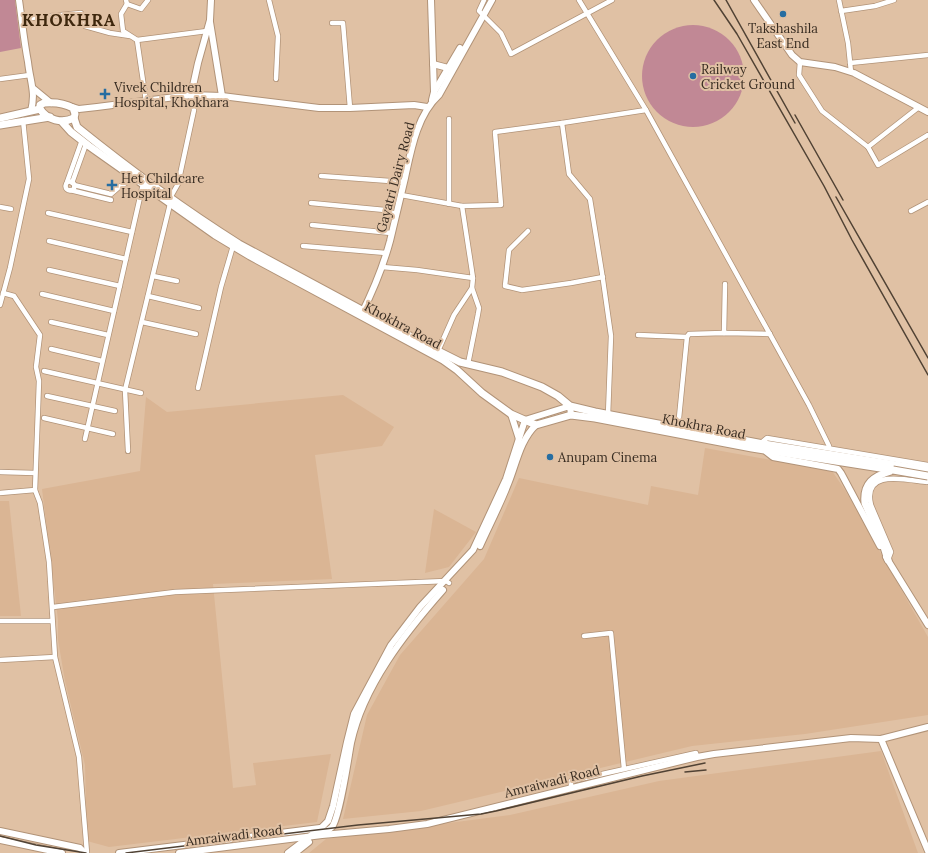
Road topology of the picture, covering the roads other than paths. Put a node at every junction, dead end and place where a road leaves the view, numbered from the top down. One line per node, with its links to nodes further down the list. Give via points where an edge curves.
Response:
1 (19, 0): 18 (main road)
2 (148, 0): 14 (street, via 141,9)
3 (211, 0): 19 (main road)
4 (269, 0): 32 (street, via 278,36)
5 (431, 0): 27 (main road)
6 (484, 0): 16 (street, via 479,10)
7 (488, 0): 16 (main road)
8 (492, 0): 16 (main road)
9 (579, 0): 17 (street)
10 (612, 0): 17 (street)
11 (754, 0): 25 (main road, via 792,55)
12 (839, 0): 15 (street)
13 (894, 0): 15 (street, via 875,6)
14 (126, 2): 22 (street, via 121,14 123,31)
15 (841, 11): 26 (street)
16 (482, 13): 17 (street, via 501,33 511,54); 28 (main road); 38 (main road, Gayatri Dairy Road, via 439,94)
17 (587, 13): 46 (street)
18 (21, 19): 22 (street, via 81,13 85,26); 30 (main road)
19 (210, 20): 21 (main road); 36 (main road)
20 (332, 23): 44 (street, via 343,23)
21 (207, 31): 23 (street); 35 (main road)
22 (130, 36): 23 (street)
23 (137, 40): 37 (street)
24 (928, 55): 26 (street)
25 (800, 62): 29 (main road); 59 (street, via 799,75 822,111)
26 (850, 63): 29 (street)
27 (433, 64): 28 (main road); 34 (main road)
28 (448, 68): 34 (main road)
29 (851, 72): 43 (main road)
30 (30, 75): 31 (street); 33 (main road)
31 (0, 79)
32 (276, 79)
33 (34, 89): 39 (main road); 47 (main road)
34 (434, 92): 38 (main road)
35 (191, 95): 36 (main road); 37 (main road); 68 (street, via 194,110 178,184)
36 (222, 96): 44 (main road, via 308,107)
37 (146, 101): 41 (main road)
38 (432, 101): 42 (main road, Gayatri Dairy Road)
39 (51, 102): 40 (main road); 45 (main road, via 40,105)
40 (68, 105): 41 (main road, via 79,108); 49 (main road, Khokhra Road, via 73,108)
41 (97, 107): 49 (main road)
42 (427, 107): 44 (main road); 62 (main road, Gayatri Dairy Road, via 409,157)
43 (919, 107): 48 (main road); 59 (street)
44 (350, 108)
45 (40, 109): 47 (main road); 50 (main road, Khokhra Road)
46 (646, 110): 55 (street); 107 (street)
47 (31, 111): 52 (main road)
48 (928, 112)
49 (74, 116): 54 (main road); 68 (main road, Khokhra Road, via 77,127)
50 (50, 117): 52 (main road); 54 (main road, Khokhra Road)
51 (0, 118): 52 (main road)
52 (23, 118): 56 (main road); 96 (street, via 29,179)
53 (449, 120): 71 (street)
54 (62, 122): 58 (main road, Khokhra Road)
55 (562, 123): 72 (street, via 495,132 501,205); 90 (street, via 568,174 590,199)
56 (0, 125)
57 (928, 135): 59 (street, via 878,164)
58 (84, 142): 61 (main road, Khokhra Road); 63 (street)
59 (868, 147)
60 (321, 176): 62 (street)
61 (134, 178): 63 (street, via 111,194); 64 (main road, Khokhra Road)
62 (404, 182): 66 (main road, Gayatri Dairy Road)
63 (71, 183): 65 (street, via 73,189); 65 (street, via 66,185)
64 (143, 184): 68 (main road, Khokhra Road); 80 (street)
65 (70, 190): 67 (street)
66 (400, 196): 71 (street); 77 (main road, Gayatri Dairy Road)
67 (110, 200)
68 (170, 201): 83 (main road, Khokhra Road); 89 (street); 102 (main road, Khokhra Road, via 238,244)
69 (928, 202): 75 (street)
70 (311, 203): 77 (street, via 385,210)
71 (449, 204): 72 (street)
72 (462, 206): 91 (street)
73 (0, 207): 74 (street)
74 (11, 209)
75 (911, 211)
76 (48, 214): 80 (street)
77 (396, 214): 81 (main road, Gayatri Dairy Road)
78 (312, 225): 81 (street)
79 (528, 231): 90 (street, via 509,250 505,286 522,290)
80 (132, 232): 86 (street)
81 (391, 233): 85 (main road, Gayatri Dairy Road)
82 (49, 241): 86 (street)
83 (233, 246): 102 (main road, Khokhra Road); 119 (street, via 220,287)
84 (303, 246): 85 (street)
85 (386, 253): 87 (main road, Gayatri Dairy Road)
86 (126, 259): 94 (street)
87 (382, 267): 91 (street); 102 (main road, Gayatri Dairy Road)
88 (49, 270): 94 (street)
89 (153, 276): 92 (street); 98 (street)
90 (603, 277): 128 (street, via 611,336)
91 (473, 278): 95 (street)
92 (177, 281)
93 (725, 284): 105 (street)
94 (120, 286): 101 (street)
95 (472, 288): 112 (street, via 454,315); 115 (street, via 479,308)
96 (3, 293): 99 (street); 145 (street, via 14,296 40,335 36,367 39,381)
97 (42, 294): 101 (street)
98 (148, 296): 100 (street); 104 (street)
99 (0, 305)
100 (199, 308)
101 (114, 311): 108 (street)
102 (362, 313): 112 (main road, Khokhra Road); 116 (main road, Khokhra Road)
103 (51, 322): 108 (street)
104 (142, 322): 106 (street); 120 (street)
105 (724, 333): 107 (street); 110 (street, via 693,333)
106 (196, 334)
107 (770, 334): 138 (street)
108 (108, 335): 113 (street)
109 (638, 335): 110 (street)
110 (687, 337): 133 (street)
111 (50, 349): 113 (street)
112 (438, 351): 114 (main road, Khokhra Road)
113 (102, 361): 118 (street)
114 (460, 362): 115 (main road, Khokhra Road); 116 (main road)
115 (468, 364): 124 (main road, Khokhra Road, via 502,372 542,387)
116 (457, 370): 126 (main road, Khokhra Road, via 482,393)
117 (44, 371): 118 (street)
118 (97, 383): 120 (street); 123 (street)
119 (198, 388)
120 (125, 390): 121 (street); 140 (street)
121 (141, 393)
122 (46, 396): 123 (street)
123 (92, 406): 125 (street); 132 (street)
124 (570, 406): 127 (main road); 128 (main road, Khokhra Road); 130 (main road)
125 (115, 411)
126 (511, 414): 130 (main road, Khokhra Road); 135 (main road)
127 (571, 415): 131 (main road, Khokhra Road); 137 (main road, Khokhra Road)
128 (608, 415): 133 (main road, Khokhra Road)
129 (44, 418): 132 (street)
130 (525, 420): 131 (main road, Khokhra Road); 135 (main road)
131 (536, 425): 150 (main road, via 524,441 508,484 477,552)
132 (87, 428): 134 (street); 136 (street)
133 (678, 428): 137 (main road, Khokhra Road)
134 (113, 434)
135 (519, 439): 150 (main road, via 506,479 473,550)
136 (84, 440)
137 (760, 446): 139 (main road, Khokhra Road); 141 (street, via 767,438); 149 (main road, via 773,457 838,469)
138 (829, 446)
139 (773, 448): 142 (main road); 143 (main road)
140 (128, 451)
141 (928, 465)
142 (893, 470): 146 (main road, bridge); 149 (main road, via 872,480 865,495)
143 (928, 470)
144 (0, 472): 145 (street)
145 (35, 473): 147 (street)
146 (928, 476): 149 (street, via 927,482 886,478 878,480 870,491 871,505 891,552)
147 (34, 490): 148 (street); 151 (street, via 40,503)
148 (0, 493)
149 (888, 560): 154 (main road)
150 (447, 582): 151 (street, via 175,592); 163 (main road, via 420,608 391,645 354,714)
151 (53, 607): 153 (street)
152 (0, 621): 153 (street)
153 (52, 621): 156 (street)
154 (928, 625)
155 (584, 636): 161 (street, via 611,633)
156 (56, 657): 157 (street); 173 (street, via 79,758)
157 (0, 660)
158 (928, 727): 159 (main road, Amraiwadi Road)
159 (881, 739): 160 (main road, Amraiwadi Road, via 851,738); 171 (main road)
160 (697, 757): 161 (street, via 696,753); 162 (main road, Amraiwadi Road)
161 (624, 769): 162 (street, via 571,781)
162 (571, 788): 167 (main road, Amraiwadi Road, via 427,824)
163 (337, 801): 164 (main road); 165 (main road, via 328,821)
164 (332, 826): 165 (main road); 167 (main road); 168 (main road)
165 (321, 828): 169 (main road); 174 (main road)
166 (0, 831): 173 (main road, via 80,848)
167 (346, 833): 168 (main road, Amraiwadi Road)
168 (322, 835): 169 (main road, Amraiwadi Road); 177 (main road, via 306,843)
169 (310, 836): 175 (main road, Amraiwadi Road); 176 (main road)
170 (0, 840): 172 (main road)
171 (928, 851)
172 (62, 853)
173 (86, 853)
174 (119, 853)
175 (179, 853)
176 (288, 853)
177 (295, 853)

